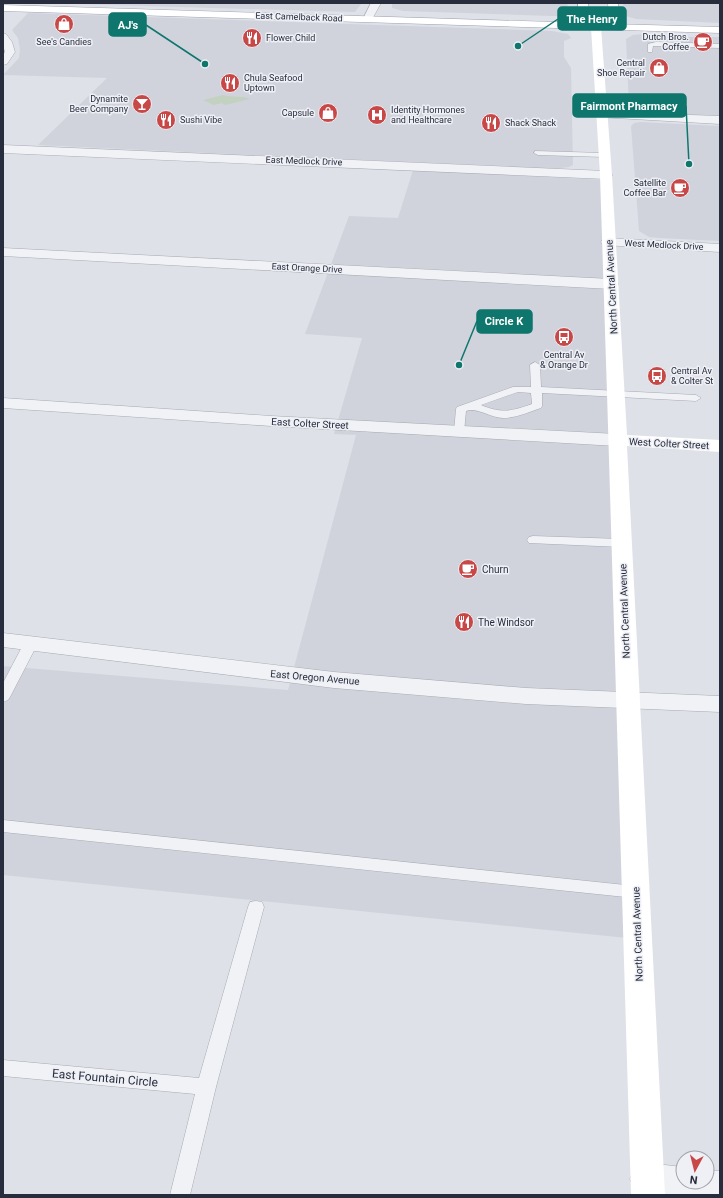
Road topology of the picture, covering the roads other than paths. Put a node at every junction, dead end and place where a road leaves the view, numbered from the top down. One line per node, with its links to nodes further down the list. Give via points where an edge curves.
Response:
1 (376, 3): 5 (street)
2 (583, 3): 6 (main road, via 583,17)
3 (613, 3): 6 (main road, via 614,18)
4 (3, 8): 5 (main road, East Camelback Road)
5 (368, 19): 6 (main road, East Camelback Road)
6 (596, 26): 7 (main road, East Camelback Road); 12 (main road, North Central Avenue)
7 (720, 30)
8 (3, 36): 11 (street, via 10,52)
9 (720, 46): 10 (lane, via 656,44 650,45)
10 (650, 51)
11 (3, 62)
12 (602, 116): 13 (street); 16 (main road, North Central Avenue)
13 (720, 120)
14 (3, 149): 16 (street, East Medlock Drive)
15 (538, 153): 16 (lane)
16 (605, 165): 17 (main road, North Central Avenue)
17 (608, 242): 18 (street, West Medlock Drive); 20 (main road, North Central Avenue)
18 (720, 248)
19 (3, 252): 20 (street, East Orange Drive)
20 (611, 284): 23 (main road, North Central Avenue)
21 (535, 365): 22 (lane)
22 (535, 390): 23 (lane); 26 (lane, via 517,389); 26 (lane, via 537,406 510,416 491,414)
23 (616, 393): 24 (lane); 28 (main road, North Central Avenue)
24 (696, 398)
25 (3, 403): 27 (street, East Colter Street)
26 (472, 405): 27 (lane, via 461,409)
27 (459, 432): 28 (street, East Colter Street)
28 (617, 440): 29 (main road, West Colter Street); 31 (main road, North Central Avenue)
29 (720, 446)
30 (533, 540): 31 (lane)
31 (621, 543): 35 (main road, North Central Avenue)
32 (3, 640): 33 (street, East Oregon Avenue)
33 (31, 643): 34 (lane); 35 (street, East Oregon Avenue, via 279,674 526,696)
34 (3, 697)
35 (627, 700): 36 (street, East Oregon Avenue); 38 (main road, North Central Avenue)
36 (720, 704)
37 (3, 826): 38 (lane)
38 (635, 892): 42 (main road, North Central Avenue)
39 (256, 907): 41 (lane)
40 (3, 1068): 41 (lane, East Fountain Circle)
41 (206, 1087): 44 (lane)
42 (647, 1187): 43 (street)
43 (720, 1187)
44 (180, 1195)

